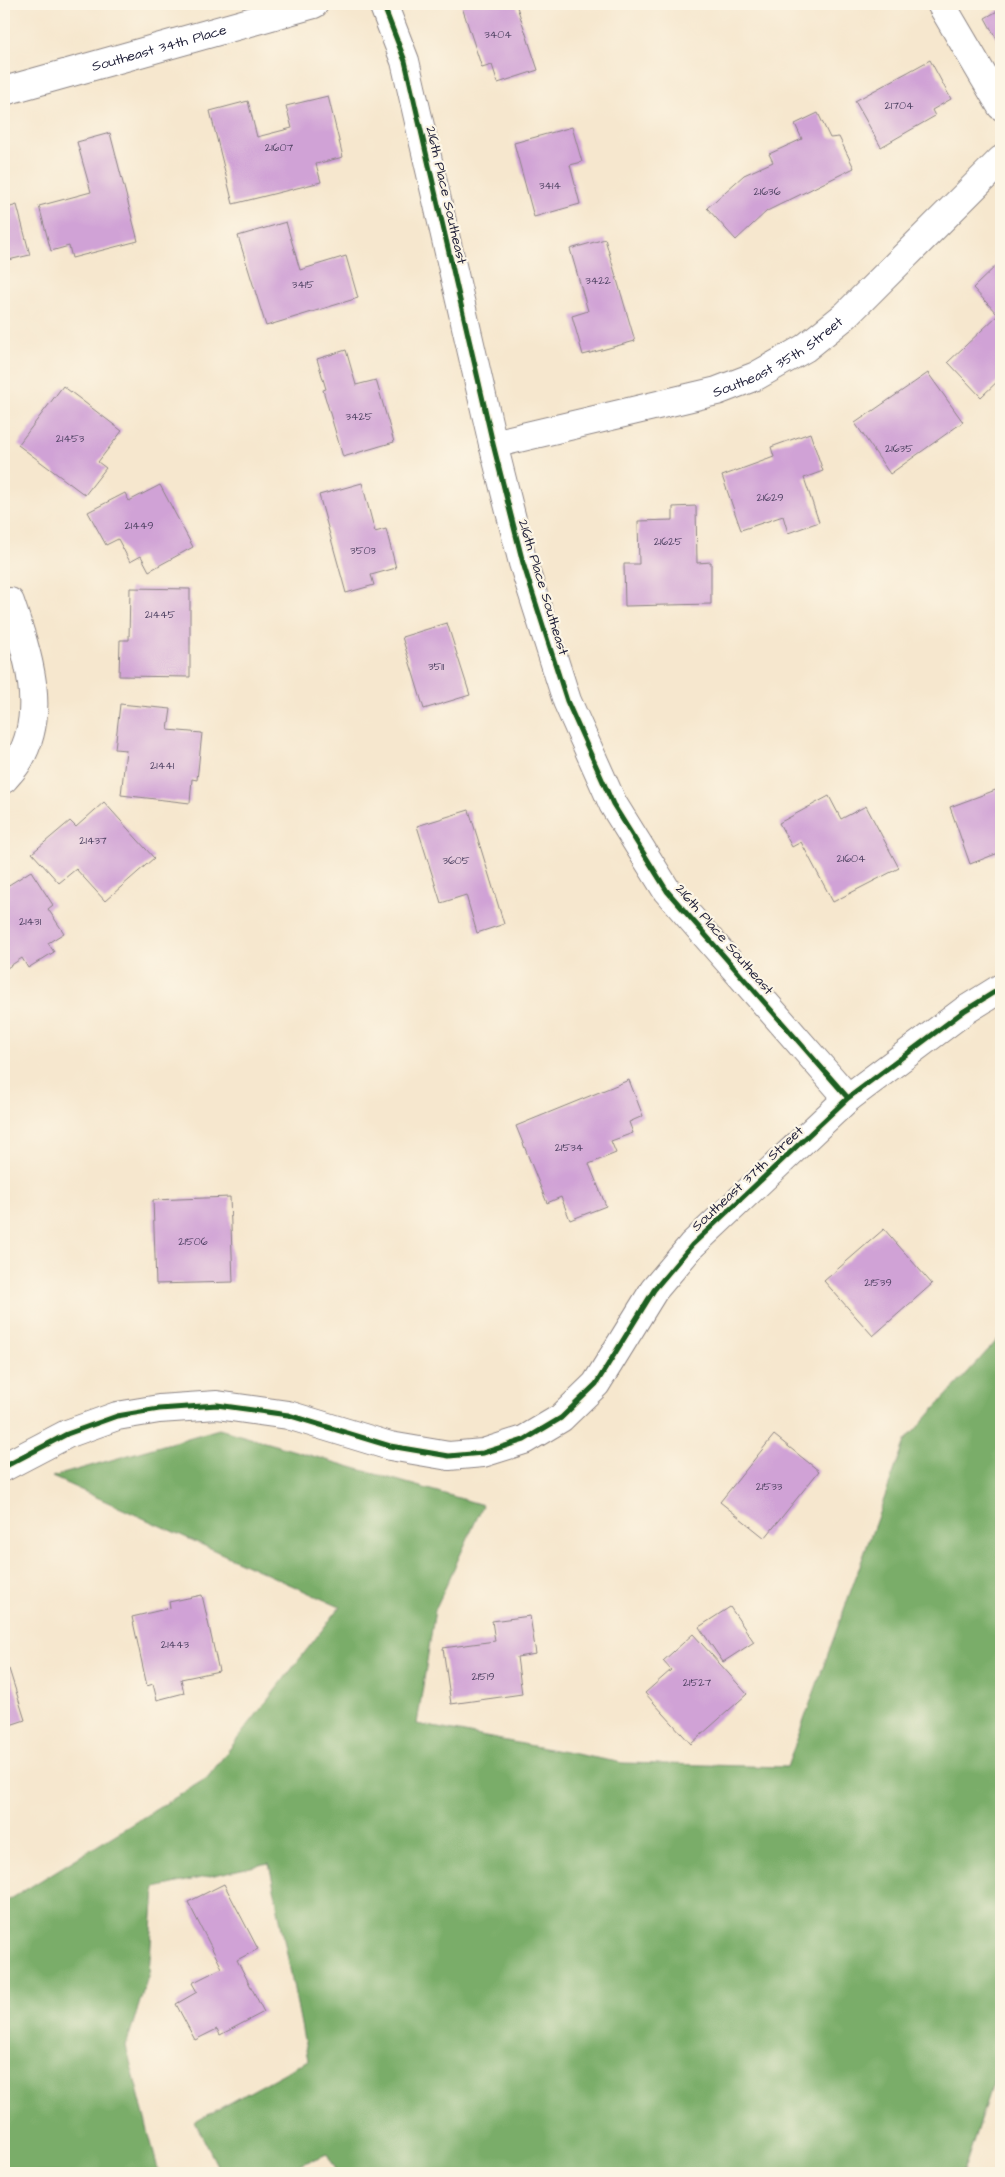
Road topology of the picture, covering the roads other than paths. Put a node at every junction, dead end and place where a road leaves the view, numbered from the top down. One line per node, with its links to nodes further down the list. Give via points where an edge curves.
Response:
1 (314, 4): 4 (street, Southeast 34th Place)
2 (383, 4): 7 (street, 216th Place Southeast, via 405,61)
3 (940, 4): 5 (street)
4 (4, 91)
5 (1001, 106)
6 (1001, 160): 7 (street, Southeast 35th Street, via 846,315 805,348 764,371 717,391)
7 (492, 444): 11 (street, 216th Place Southeast, via 523,563 567,701 613,804 667,891)
8 (10, 602): 9 (street, via 26,651 34,702 30,732 18,761)
9 (4, 779)
10 (1001, 988): 11 (street, Southeast 37th Street, via 964,1011)
11 (848, 1098): 12 (street, Southeast 37th Street, via 692,1246 654,1290 596,1384 561,1418 524,1440 483,1453 449,1456 390,1446 288,1415 217,1405 159,1408 117,1416 67,1434)
12 (4, 1467)

